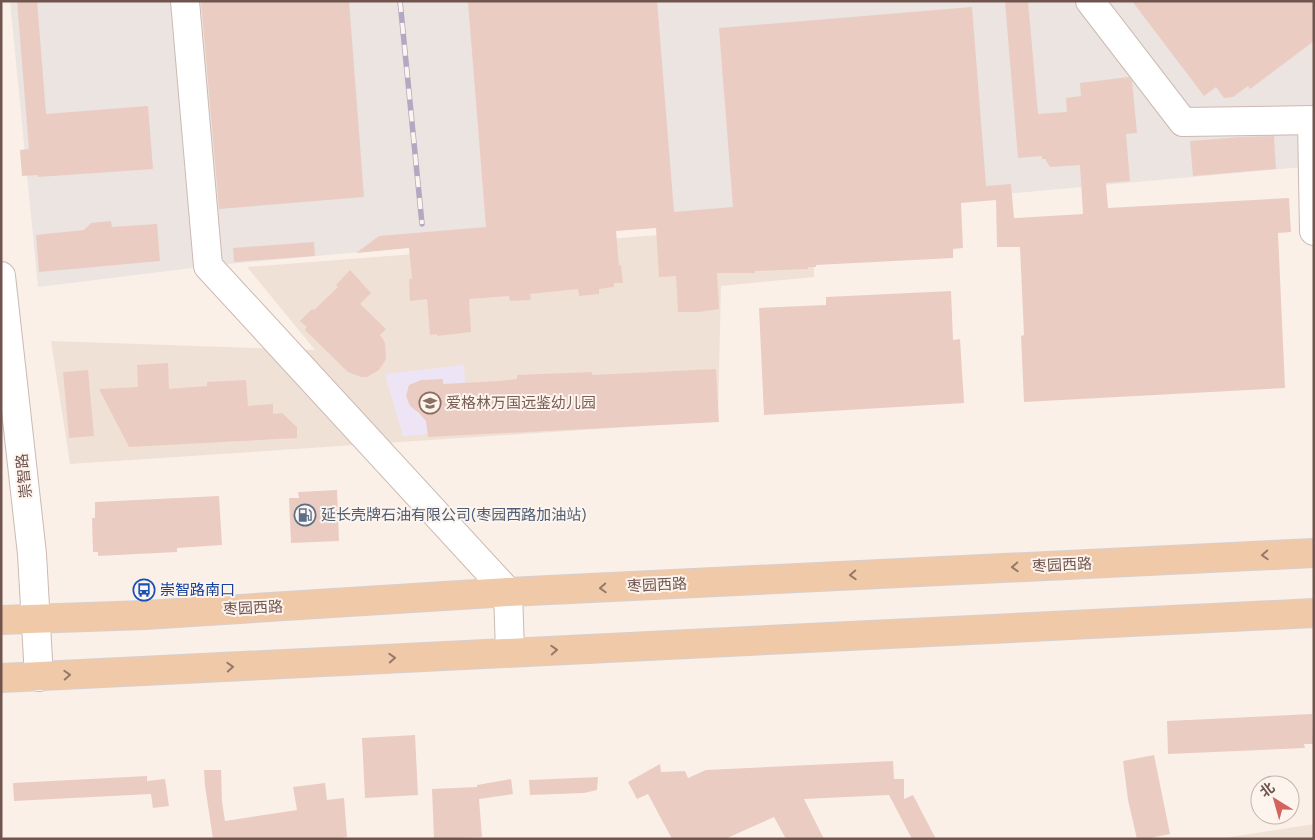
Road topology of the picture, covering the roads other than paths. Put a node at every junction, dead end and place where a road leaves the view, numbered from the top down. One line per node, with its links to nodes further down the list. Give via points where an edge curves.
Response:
1 (185, 1): 7 (street, via 208,266)
2 (1090, 1): 3 (street, via 1183,122)
3 (1313, 120): 4 (street)
4 (1314, 231)
5 (1, 276): 9 (street, 崇智路)
6 (1314, 553): 7 (main road, 枣园西路, one-way to 7)
7 (508, 592): 9 (main road, 枣园西路, via 155,614); 11 (street)
8 (1314, 613): 11 (main road, one-way to 8)
9 (37, 618): 10 (main road, 枣园西路); 12 (street, 崇智路)
10 (1, 620)
11 (510, 652): 12 (main road, one-way to 11)
12 (39, 677): 13 (main road)
13 (1, 678)

